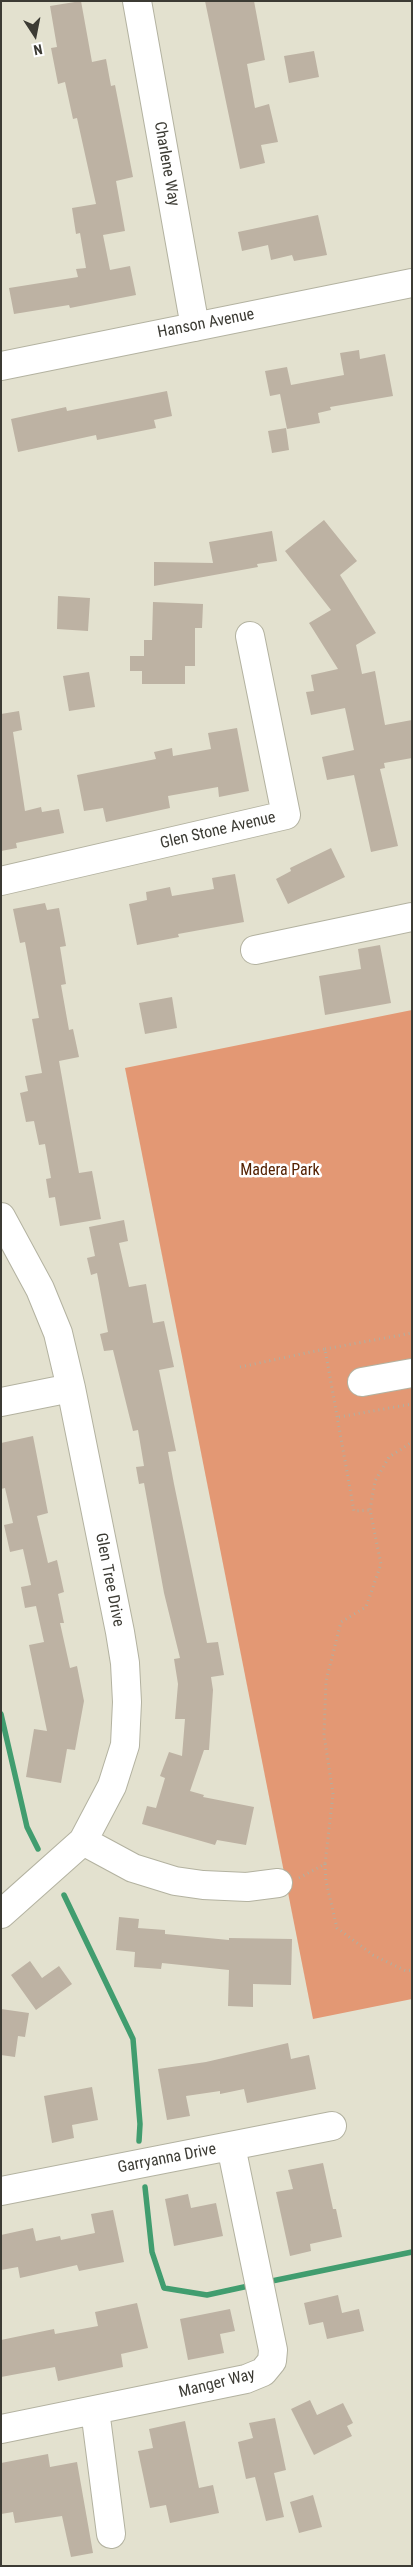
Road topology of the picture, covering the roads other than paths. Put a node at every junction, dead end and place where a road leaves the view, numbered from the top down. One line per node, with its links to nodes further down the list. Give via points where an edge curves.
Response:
1 (137, 1): 3 (street, Charlene Way)
2 (412, 283): 3 (street, Hanson Avenue)
3 (195, 327): 4 (street, Hanson Avenue)
4 (1, 366)
5 (250, 636): 6 (street, Glen Stone Avenue, via 286,815)
6 (1, 881)
7 (412, 917): 8 (street)
8 (255, 950)
9 (1, 1217): 12 (street, Glen Tree Drive, via 40,1289 58,1333)
10 (412, 1373): 11 (street)
11 (362, 1382)
12 (71, 1388): 13 (street); 14 (street, Glen Tree Drive, via 125,1663 128,1702 125,1745 112,1786)
13 (1, 1402)
14 (82, 1841): 15 (street, via 133,1868 175,1881 247,1886); 16 (street, Glen Tree Drive)
15 (288, 1881)
16 (1, 1914)
17 (332, 2126): 18 (street, Garryanna Drive)
18 (231, 2146): 19 (street, Garryanna Drive); 20 (street, Manger Way, via 263,2297 273,2350 272,2361 263,2372 246,2379)
19 (1, 2191)
20 (94, 2410): 21 (street); 22 (street)
21 (1, 2430)
22 (111, 2534)

